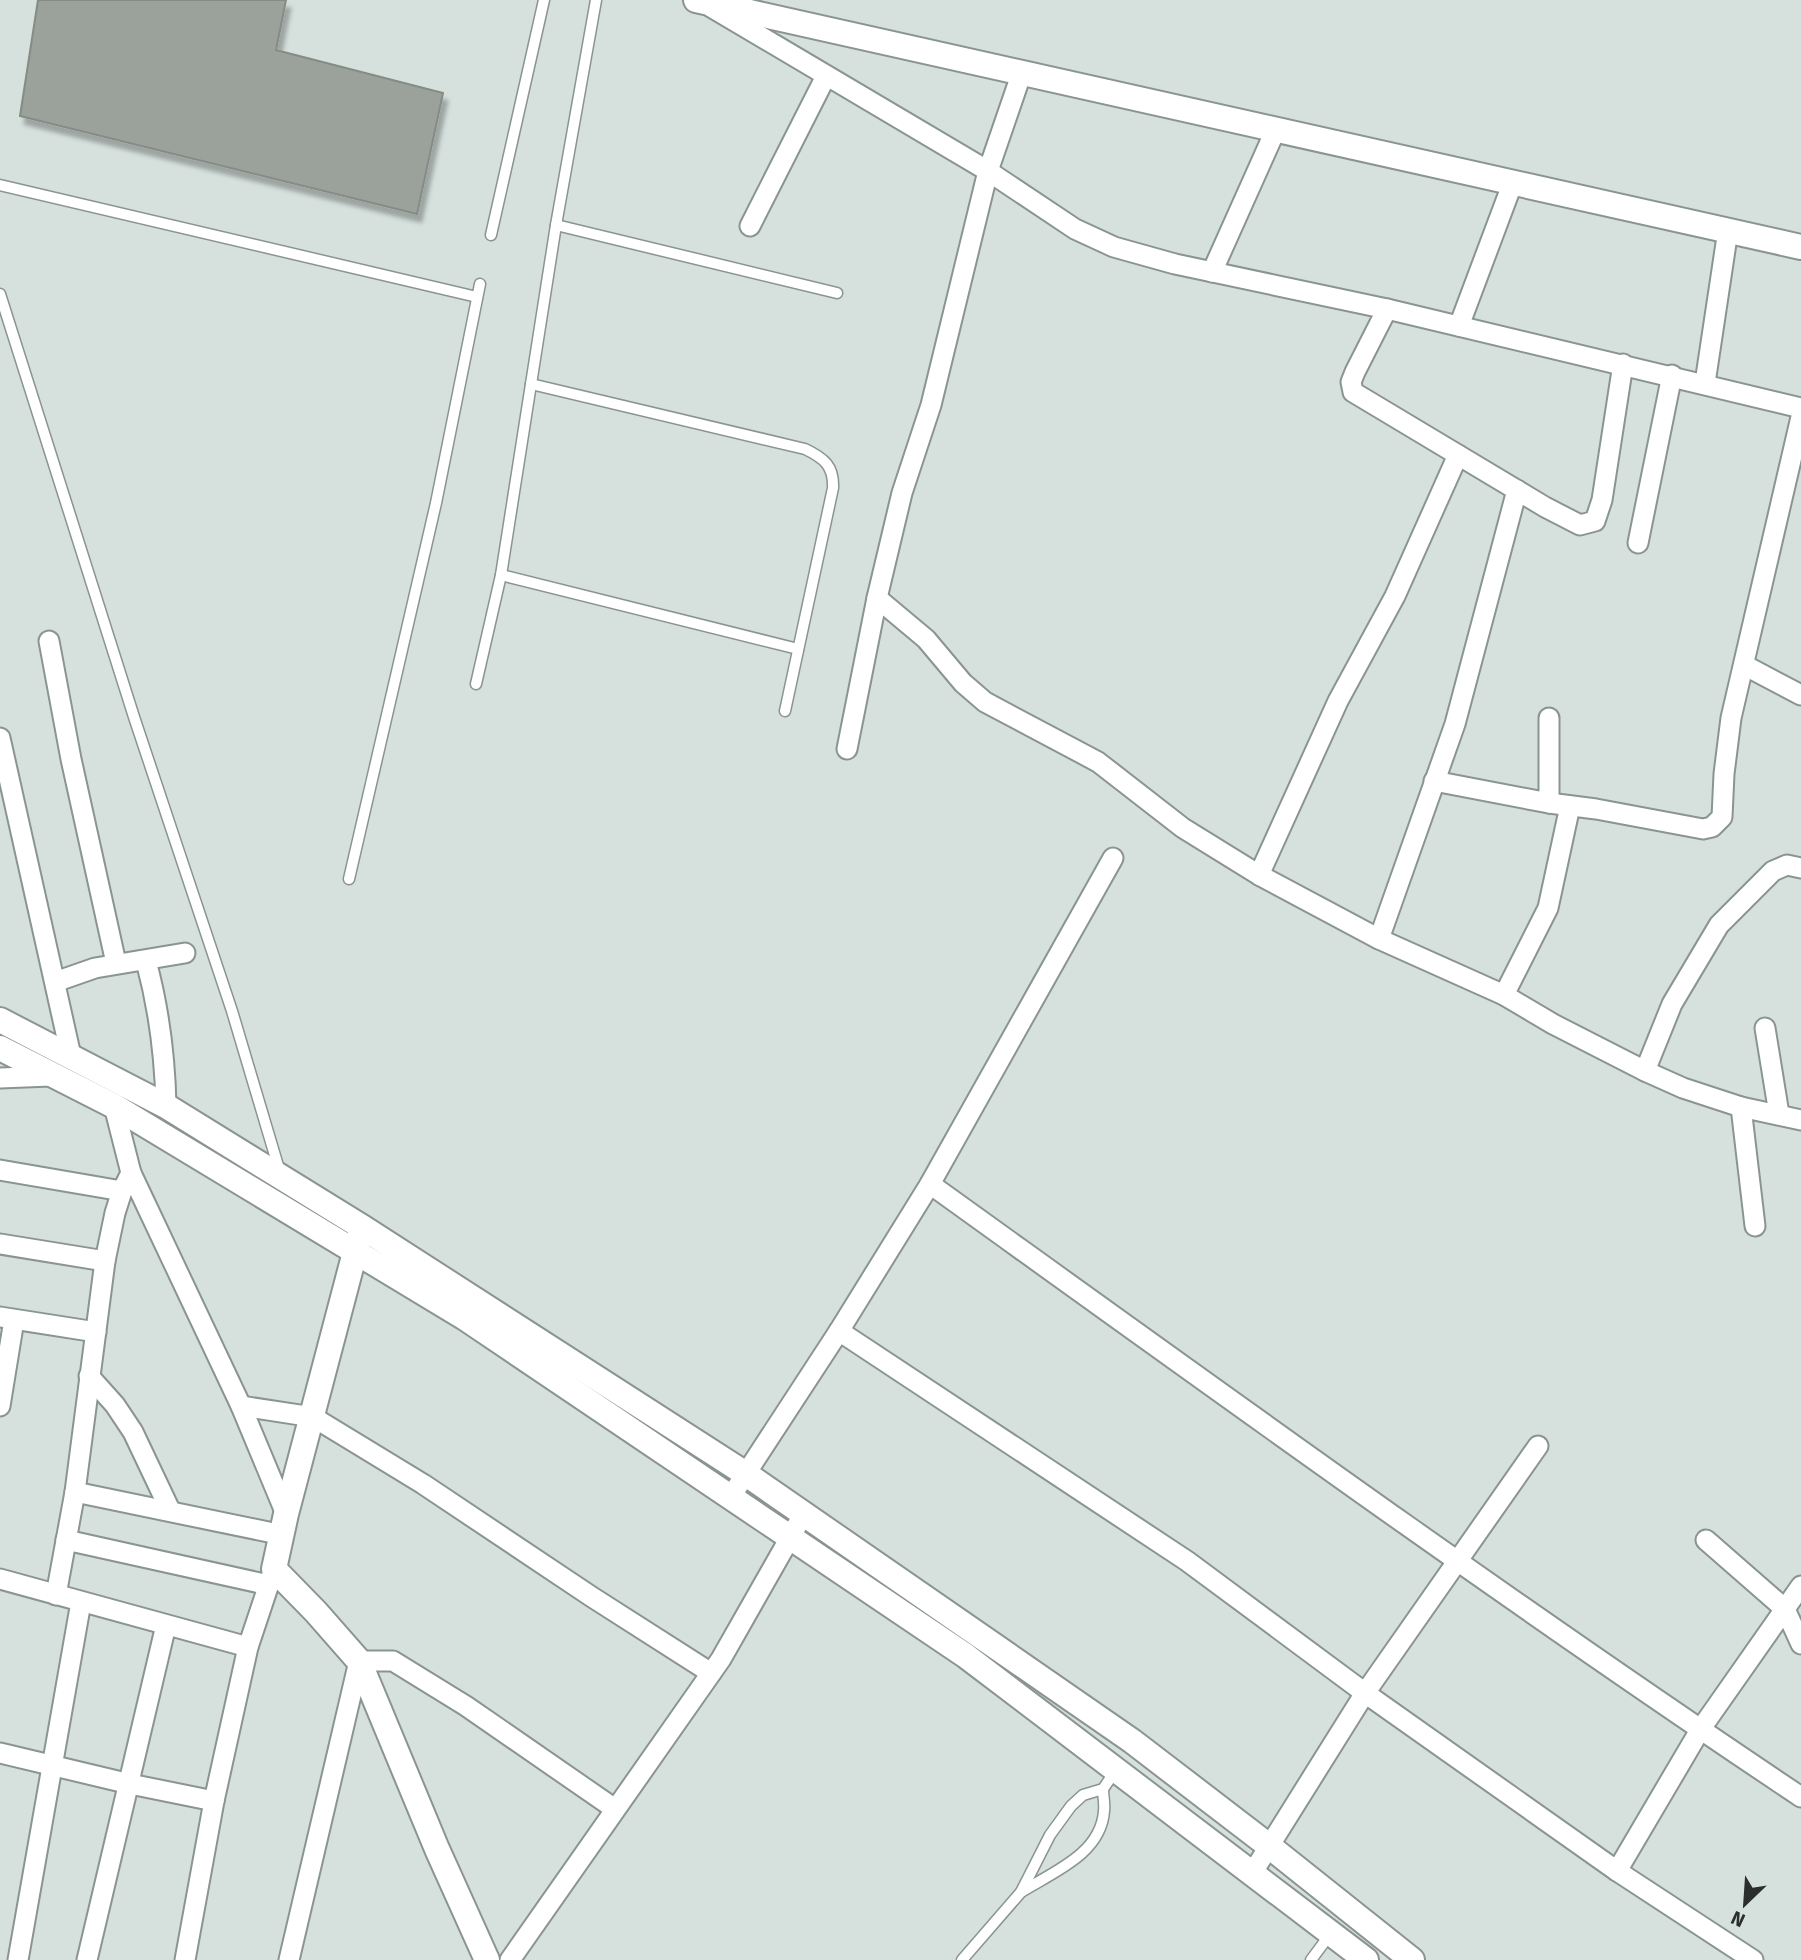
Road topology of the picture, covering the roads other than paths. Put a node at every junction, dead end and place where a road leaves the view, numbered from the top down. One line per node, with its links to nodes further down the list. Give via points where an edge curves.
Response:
1 (544, 0): 13 (lane)
2 (596, 0): 10 (lane)
3 (699, 1): 4 (street); 5 (street)
4 (1022, 72): 6 (street); 7 (street)
5 (826, 76): 7 (street); 11 (street)
6 (1276, 129): 8 (street); 15 (street)
7 (988, 171): 15 (street, via 1075,229 1114,247); 32 (street, via 931,405 902,493)
8 (1513, 182): 12 (street); 21 (street)
9 (0, 185): 19 (lane)
10 (556, 225): 17 (lane); 25 (lane)
11 (750, 226)
12 (1728, 230): 14 (street); 24 (street)
13 (491, 235)
14 (1801, 247)
15 (1212, 272): 20 (street)
16 (480, 284): 19 (lane)
17 (836, 293)
18 (0, 294): 68 (lane, via 232,1011)
19 (477, 297): 48 (lane, via 436,503)
20 (1387, 309): 21 (street); 28 (street, via 1355,372 1353,392)
21 (1459, 326): 22 (street)
22 (1623, 364): 23 (street); 29 (street, via 1595,521 1580,524 1568,520)
23 (1672, 375): 24 (street); 30 (street)
24 (1705, 383): 26 (street)
25 (531, 384): 31 (lane); 34 (lane, via 823,457 834,473 833,488)
26 (1801, 408)
27 (1801, 417): 35 (street)
28 (1458, 455): 29 (street); 47 (street)
29 (1517, 490): 42 (street, via 1455,724)
30 (1638, 543)
31 (501, 575): 34 (lane); 36 (lane)
32 (877, 598): 41 (street); 47 (street, via 926,639 985,702 1098,762 1183,828)
33 (49, 641): 52 (street)
34 (798, 649): 38 (lane)
35 (1744, 665): 37 (street); 44 (street, via 1731,718 1724,808 1718,824 1703,829)
36 (476, 684)
37 (1801, 695)
38 (785, 711)
39 (1549, 718): 43 (street)
40 (0, 738): 53 (street)
41 (847, 749)
42 (1434, 782): 43 (street); 49 (street)
43 (1549, 803): 44 (street)
44 (1570, 806): 54 (street, via 1548,908)
45 (1113, 858): 70 (street)
46 (1801, 868): 59 (street, via 1787,865 1773,871 1719,925 1672,1004)
47 (1259, 875): 49 (street)
48 (349, 879)
49 (1379, 939): 54 (street)
50 (185, 953): 51 (street)
51 (146, 961): 52 (street); 63 (street, via 164,1050)
52 (116, 964): 53 (street)
53 (55, 982): 58 (street)
54 (1504, 995): 59 (street)
55 (0, 1020): 58 (street)
56 (1765, 1028): 65 (street)
57 (0, 1048): 60 (street)
58 (71, 1056): 63 (street)
59 (1645, 1071): 64 (street)
60 (55, 1076): 61 (street); 62 (street)
61 (0, 1078)
62 (114, 1106): 69 (street); 74 (street)
63 (166, 1106): 68 (street)
64 (1741, 1107): 65 (street); 71 (street)
65 (1779, 1114): 66 (street)
66 (1801, 1120)
67 (0, 1170): 69 (street)
68 (281, 1177): 72 (street)
69 (126, 1182): 75 (street); 81 (street)
70 (930, 1184): 77 (street); 93 (street)
71 (1755, 1226)
72 (362, 1227): 74 (street); 84 (street)
73 (0, 1244): 75 (street)
74 (355, 1252): 82 (street); 86 (street, via 465,1318)
75 (105, 1261): 78 (street)
76 (7, 1318): 78 (street); 80 (street)
77 (839, 1331): 84 (street); 105 (street, via 1187,1561)
78 (96, 1332): 79 (street)
79 (89, 1376): 85 (street); 87 (street, via 133,1432)
80 (0, 1406)
81 (242, 1406): 82 (street); 89 (street)
82 (313, 1417): 89 (street); 104 (street)
83 (1538, 1446): 93 (street)
84 (746, 1474): 86 (street); 88 (street)
85 (75, 1492): 87 (street); 91 (street)
86 (730, 1498): 90 (street)
87 (170, 1510): 89 (street)
88 (804, 1513): 90 (street); 114 (street, via 1132,1741)
89 (285, 1525): 94 (street)
90 (790, 1539): 104 (street); 109 (street, via 966,1656)
91 (66, 1540): 94 (street); 97 (street)
92 (1706, 1540): 99 (street)
93 (1458, 1560): 105 (street); 106 (street)
94 (271, 1577): 102 (street); 103 (street, via 316,1612)
95 (0, 1579): 97 (street)
96 (1801, 1586): 99 (street)
97 (56, 1595): 98 (street)
98 (81, 1602): 100 (street); 108 (street)
99 (1785, 1609): 101 (street); 106 (street)
100 (166, 1625): 102 (street); 110 (street)
101 (1801, 1644)
102 (248, 1647): 112 (street)
103 (359, 1661): 113 (street, via 393,1661); 122 (street); 123 (street)
104 (711, 1673): 113 (street)
105 (1365, 1693): 114 (street); 115 (street)
106 (1700, 1730): 111 (street); 115 (street)
107 (0, 1754): 108 (street)
108 (51, 1766): 110 (street); 119 (street)
109 (1110, 1779): 116 (street); 117 (lane, via 1071,1806); 117 (lane, via 1099,1832 1089,1848)
110 (130, 1784): 112 (street); 120 (street)
111 (1801, 1797)
112 (214, 1801): 121 (street)
113 (615, 1809): 124 (street)
114 (1269, 1846): 116 (street); 128 (street)
115 (1617, 1871): 129 (street)
116 (1253, 1872): 118 (street)
117 (1021, 1892): 125 (lane)
118 (1331, 1933): 126 (lane); 127 (street)
119 (18, 1960)
120 (87, 1960)
121 (185, 1960)
122 (289, 1960)
123 (486, 1960)
124 (510, 1960)
125 (962, 1960)
126 (1311, 1960)
127 (1367, 1960)
128 (1412, 1960)
129 (1753, 1960)

